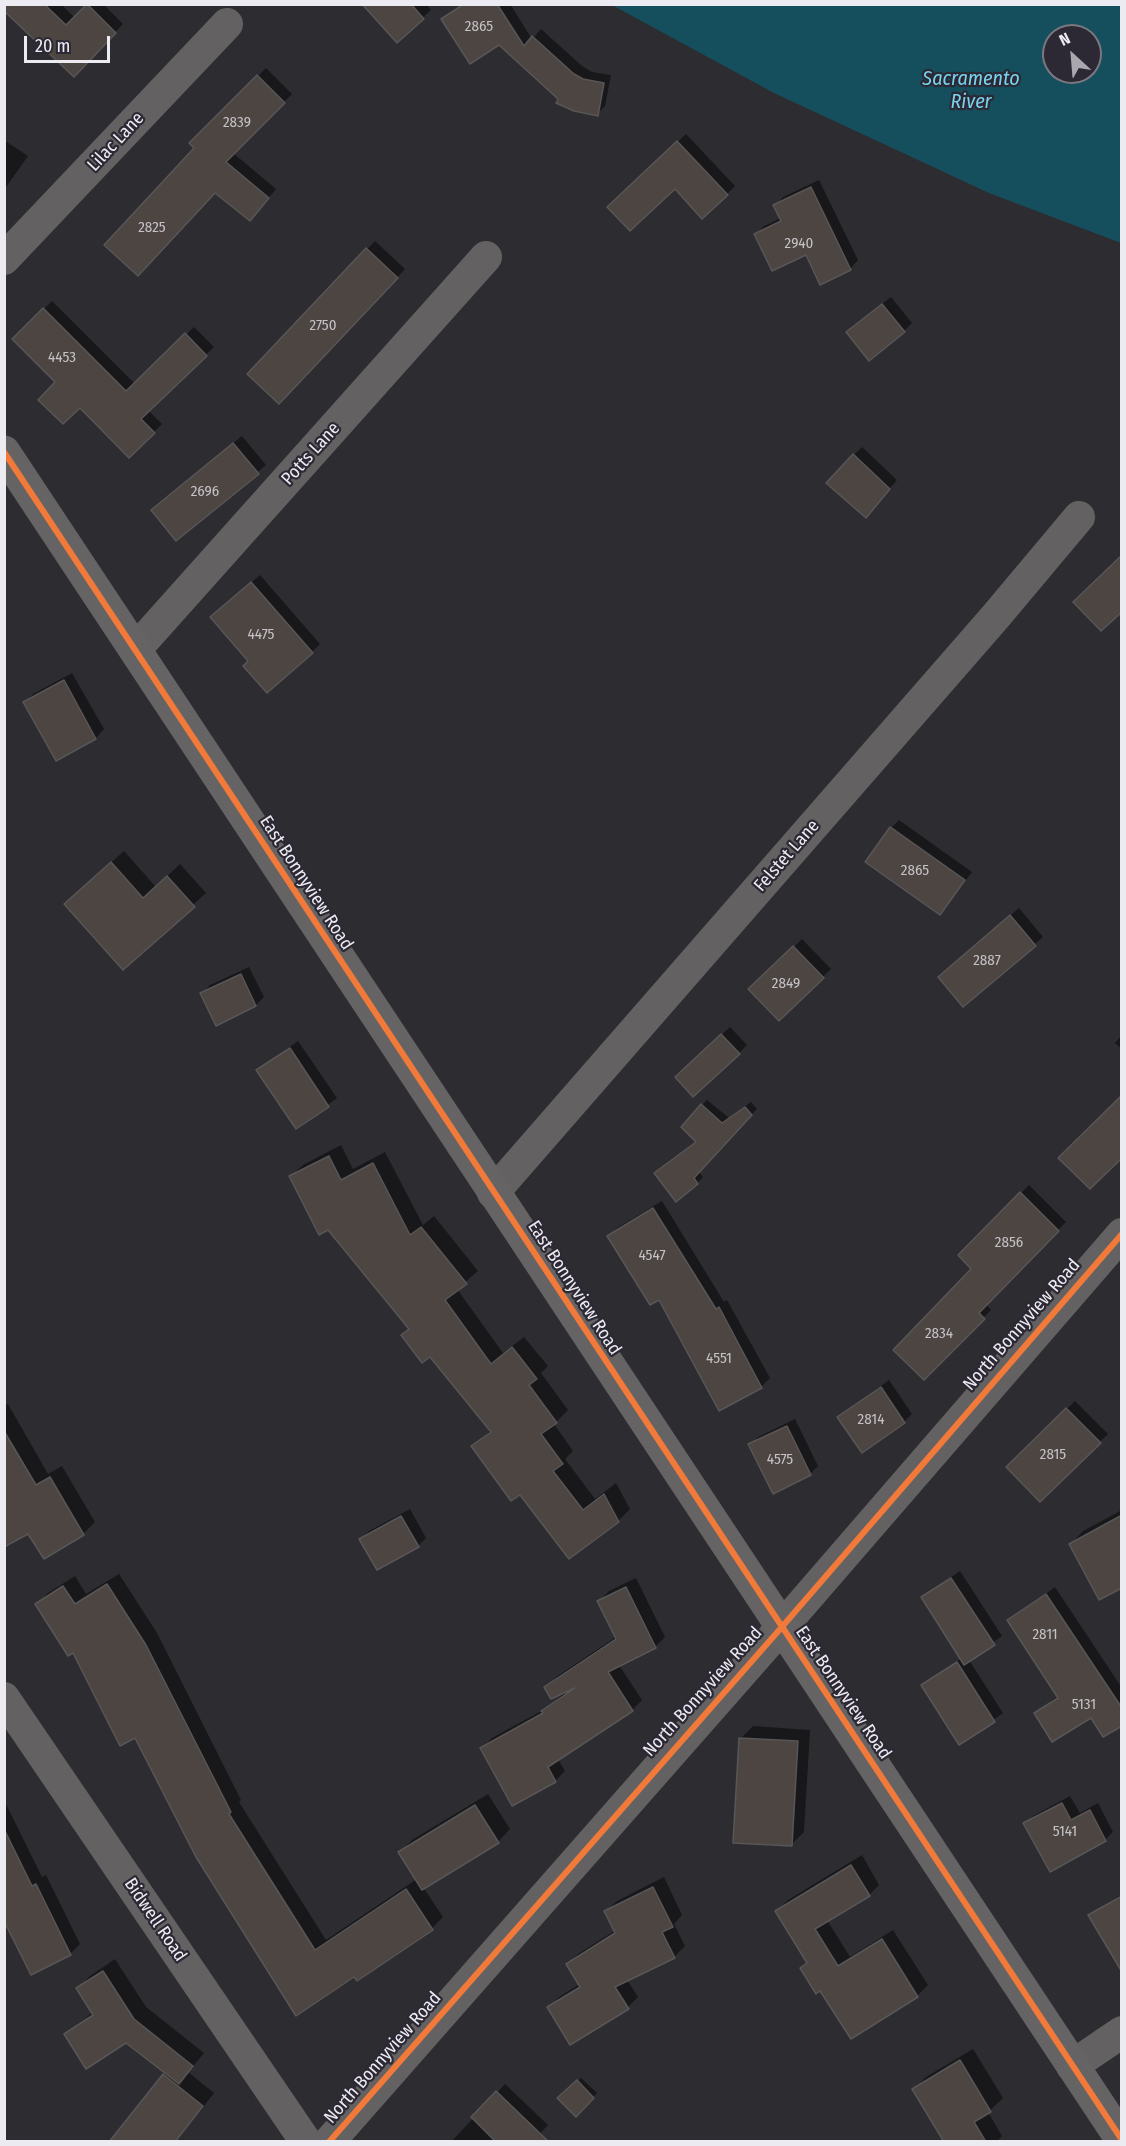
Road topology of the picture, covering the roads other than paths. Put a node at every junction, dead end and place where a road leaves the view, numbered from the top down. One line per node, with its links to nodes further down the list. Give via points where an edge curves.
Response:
1 (226, 24): 3 (street, Lilac Lane)
2 (486, 257): 6 (street, Potts Lane)
3 (4, 260)
4 (4, 452): 6 (street, East Bonnyview Road)
5 (1079, 516): 7 (street, Felstet Lane)
6 (135, 650): 7 (street, East Bonnyview Road)
7 (493, 1193): 9 (street, East Bonnyview Road)
8 (1122, 1234): 9 (street, North Bonnyview Road)
9 (781, 1628): 12 (street, East Bonnyview Road); 15 (street, North Bonnyview Road)
10 (4, 1698): 14 (street, Bidwell Road)
11 (1122, 2032): 12 (street)
12 (1072, 2066): 13 (street, East Bonnyview Road)
13 (1122, 2139)
14 (306, 2142)
15 (329, 2142)

